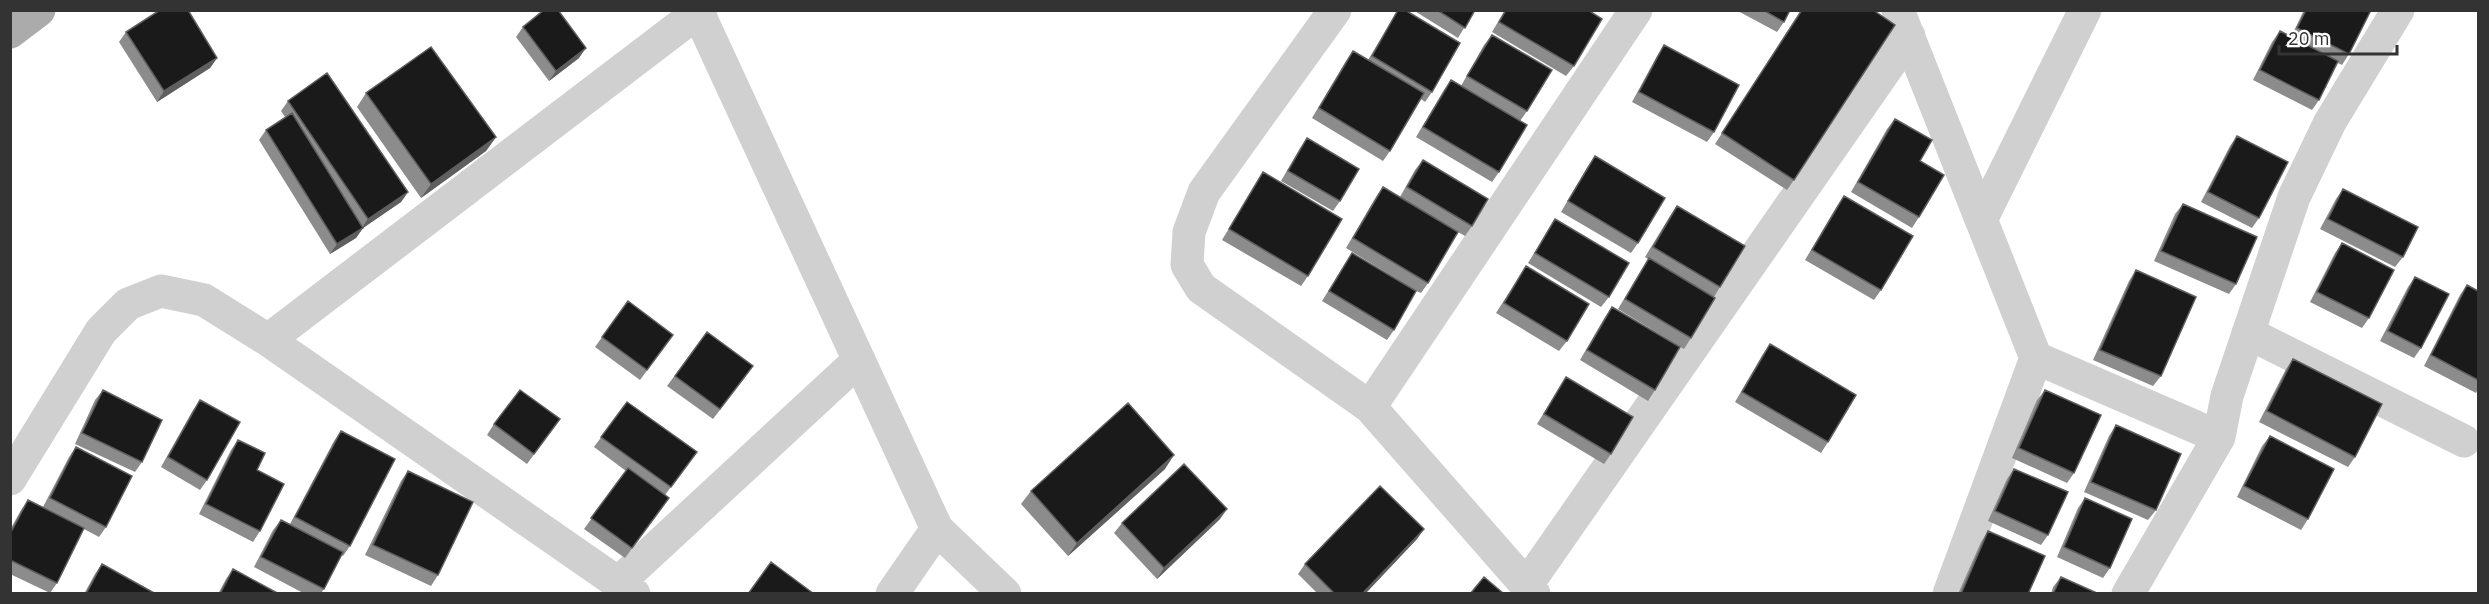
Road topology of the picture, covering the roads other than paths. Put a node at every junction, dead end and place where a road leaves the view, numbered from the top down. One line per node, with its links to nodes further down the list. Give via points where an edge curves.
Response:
1 (39, 10): 8 (main road)
2 (1335, 10): 14 (street, via 1204,192 1189,232 1187,265 1201,288)
3 (1636, 10): 14 (street)
4 (2085, 10): 9 (street)
5 (2398, 10): 10 (street, via 2330,123 2294,197)
6 (698, 11): 11 (street); 13 (street)
7 (1903, 23): 9 (street); 20 (street)
8 (10, 32)
9 (1981, 220): 12 (street)
10 (2248, 333): 15 (street, via 2227,396); 16 (street)
11 (268, 340): 17 (street, via 204,300 161,291 128,304 101,331); 19 (street)
12 (2036, 358): 15 (street); 24 (street)
13 (859, 360): 18 (street); 19 (street)
14 (1370, 407): 20 (street)
15 (2219, 437): 21 (street)
16 (2464, 441)
17 (10, 479)
18 (937, 529): 22 (street); 23 (street)
19 (626, 588)
20 (1530, 590)
21 (2135, 591)
22 (892, 594)
23 (1005, 594)
24 (1949, 594)

